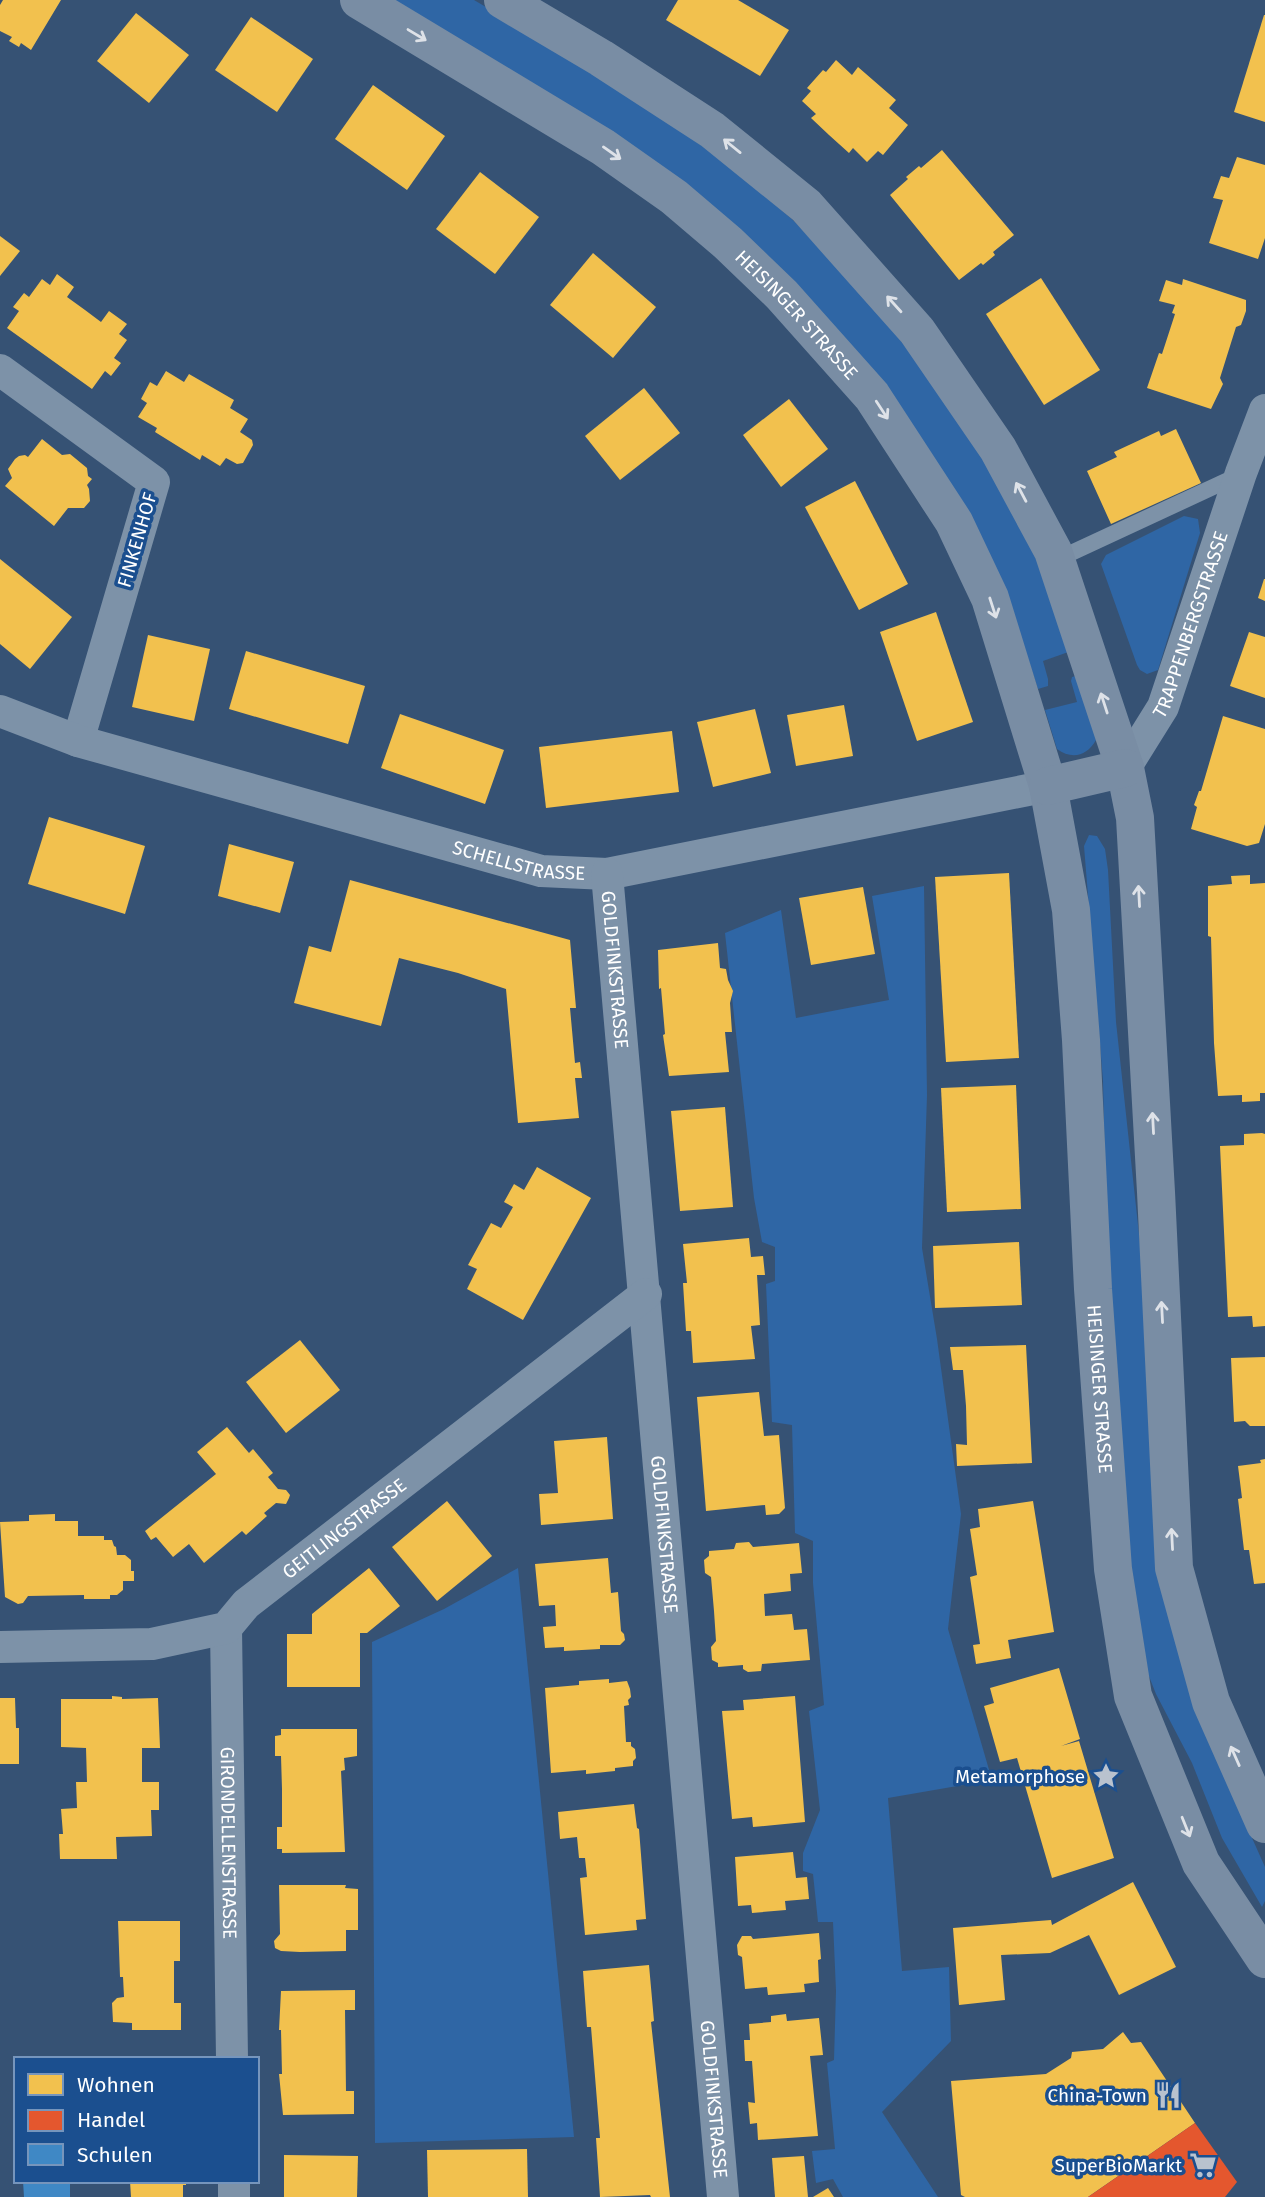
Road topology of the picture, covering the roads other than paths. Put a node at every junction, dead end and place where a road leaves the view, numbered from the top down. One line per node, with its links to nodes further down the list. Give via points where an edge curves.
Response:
1 (359, 0): 10 (main road, HEISINGER STRASSE, one-way to 10, via 603,147 674,197 782,295 872,396 954,522 990,598)
2 (503, 0): 6 (main road, one-way to 2, via 998,449 917,331 806,206 712,130)
3 (0, 370): 8 (street, FINKENHOF, via 154,482)
4 (1265, 410): 5 (street, TRAPPENBERGSTRASSE)
5 (1241, 473): 6 (lane); 9 (street, TRAPPENBERGSTRASSE, via 1163,707)
6 (1056, 560): 9 (main road, one-way to 6)
7 (0, 711): 8 (street, SCHELLSTRASSE)
8 (78, 741): 11 (street, SCHELLSTRASSE, via 541,871)
9 (1125, 768): 10 (main road); 15 (main road, one-way to 9, via 1211,1702 1174,1568 1135,818)
10 (1048, 786): 11 (street, SCHELLSTRASSE); 16 (main road, HEISINGER STRASSE, one-way to 16, via 1071,910 1113,1569 1133,1696 1201,1863)
11 (607, 874): 12 (street, GOLDFINKSTRASSE)
12 (646, 1294): 13 (street, GEITLINGSTRASSE, via 246,1604); 18 (street, GOLDFINKSTRASSE)
13 (226, 1628): 14 (street, via 152,1644); 17 (street, GIRONDELLENSTRASSE)
14 (0, 1647)
15 (1264, 1821)
16 (1263, 1953)
17 (232, 2057)
18 (723, 2197)

